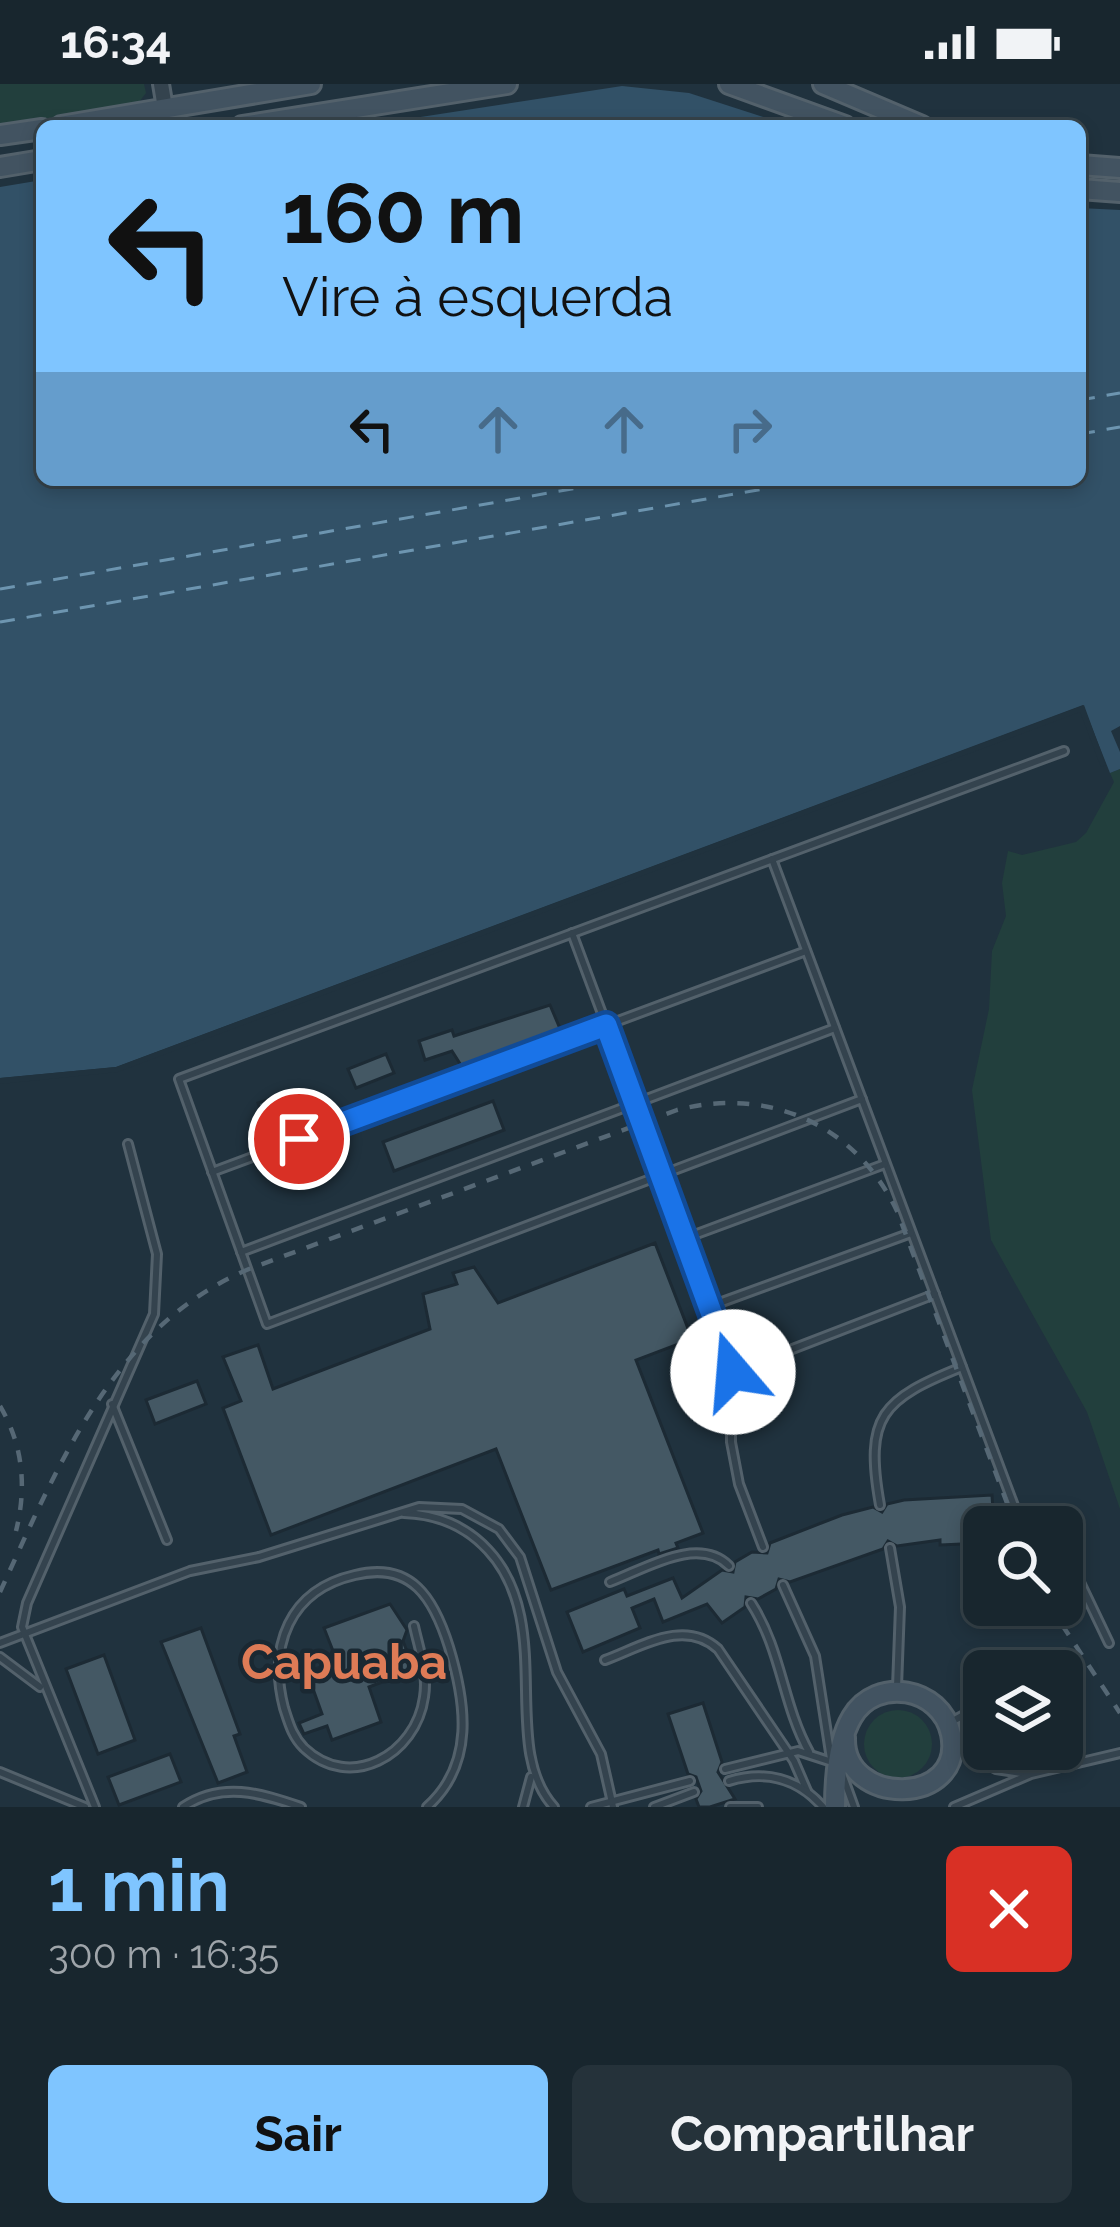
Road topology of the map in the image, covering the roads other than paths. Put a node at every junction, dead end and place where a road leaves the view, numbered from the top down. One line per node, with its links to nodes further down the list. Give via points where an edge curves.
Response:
1 (161, 84): 6 (street)
2 (311, 84): 6 (main road)
3 (507, 84): 8 (main road)
4 (729, 84): 9 (main road)
5 (827, 85): 10 (main road)
6 (165, 108): 7 (main road)
7 (96, 120)
8 (280, 120)
9 (828, 120)
10 (908, 120)
11 (36, 130): 12 (main road)
12 (0, 135)
13 (36, 161): 15 (main road)
14 (1086, 165): 16 (main road)
15 (0, 167)
16 (1120, 168)
17 (1086, 189): 18 (main road)
18 (1120, 192)
19 (1064, 751): 20 (lane)
20 (772, 859): 21 (lane); 22 (lane)
21 (572, 933): 23 (lane); 29 (lane, via 179,1079)
22 (806, 951): 23 (lane); 24 (lane)
23 (606, 1025): 26 (lane); 29 (lane)
24 (835, 1028): 25 (lane); 26 (lane)
25 (862, 1099): 28 (lane); 30 (lane)
26 (635, 1103): 30 (lane); 33 (lane)
27 (128, 1144): 38 (lane, via 153,1233 157,1295 142,1350)
28 (886, 1163): 31 (lane); 32 (lane)
29 (212, 1172): 33 (lane)
30 (662, 1175): 32 (lane); 33 (lane, via 267,1324)
31 (912, 1233): 34 (lane); 35 (lane)
32 (686, 1238): 35 (lane)
33 (241, 1252)
34 (935, 1294): 36 (lane); 37 (lane)
35 (711, 1306): 37 (lane)
36 (962, 1367): 39 (lane, via 910,1388 886,1412 874,1445); 40 (lane)
37 (733, 1372): 43 (lane, via 731,1442)
38 (112, 1405): 42 (lane); 51 (lane, via 27,1604)
39 (880, 1505)
40 (1014, 1506)
41 (389, 1514): 51 (lane, via 172,1576); 66 (lane, via 456,1526 503,1569 525,1640); 75 (lane, via 462,1509 507,1538 525,1568 556,1672 601,1754)
42 (166, 1540)
43 (763, 1546)
44 (890, 1548): 56 (lane, via 900,1607)
45 (729, 1566): 46 (lane, via 691,1552)
46 (610, 1582)
47 (783, 1585): 65 (lane, via 820,1675)
48 (1083, 1587): 53 (lane)
49 (751, 1603): 63 (lane, via 777,1652 789,1710)
50 (414, 1625): 81 (lane, via 422,1706 406,1740 377,1763 344,1768 305,1750 291,1732 277,1676 288,1622 316,1591 376,1571 420,1587 438,1612 464,1722 453,1775)
51 (23, 1634): 52 (lane); 57 (lane)
52 (0, 1643)
53 (1109, 1643)
54 (0, 1657): 57 (lane)
55 (605, 1660): 62 (lane, via 675,1634 706,1639)
56 (896, 1691): 59 (main road, via 927,1700); 60 (main road, via 866,1702)
57 (46, 1694): 78 (lane)
58 (963, 1716): 59 (lane)
59 (948, 1724): 61 (main road)
60 (845, 1738): 65 (main road); 74 (main road, via 851,1769 865,1786)
61 (952, 1745): 69 (lane, via 996,1769); 74 (main road, via 942,1775)
62 (788, 1751): 63 (lane); 67 (lane); 72 (lane)
63 (809, 1752): 65 (lane)
64 (1120, 1753): 69 (lane)
65 (835, 1765): 76 (main road); 89 (lane)
66 (532, 1767): 82 (lane); 83 (lane)
67 (724, 1769)
68 (0, 1772): 77 (lane)
69 (1031, 1774): 90 (lane)
70 (690, 1781): 75 (lane)
71 (729, 1781): 72 (lane, via 774,1777)
72 (808, 1791): 88 (lane)
73 (694, 1792): 85 (lane)
74 (910, 1801)
75 (613, 1804): 84 (lane)
76 (836, 1806)
77 (85, 1807)
78 (94, 1807)
79 (183, 1807): 80 (lane, via 232,1790)
80 (301, 1807)
81 (427, 1807)
82 (523, 1807)
83 (554, 1807)
84 (591, 1807)
85 (654, 1807)
86 (730, 1807): 87 (lane)
87 (758, 1807)
88 (823, 1807)
89 (854, 1807)
90 (954, 1807)

